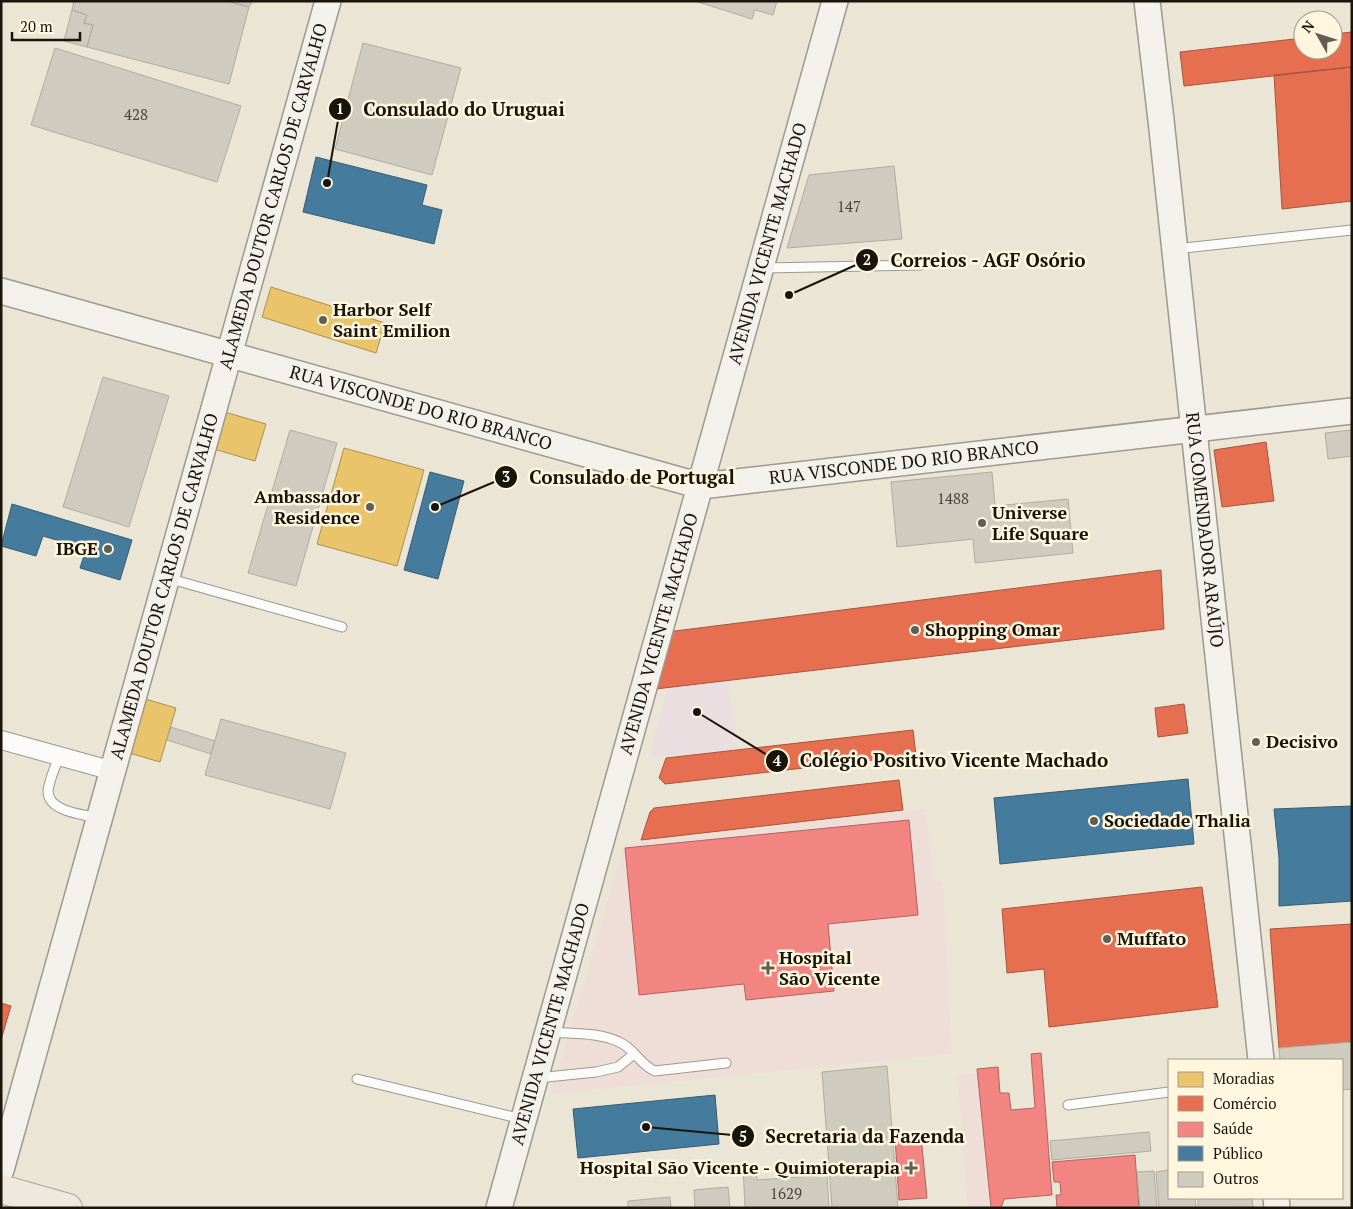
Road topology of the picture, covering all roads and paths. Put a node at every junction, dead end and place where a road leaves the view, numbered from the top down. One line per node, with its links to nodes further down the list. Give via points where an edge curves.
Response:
1 (328, 1): 9 (street, ALAMEDA DOUTOR CARLOS DE CARVALHO)
2 (835, 1): 7 (street, AVENIDA VICENTE MACHADO)
3 (1147, 1): 5 (street, RUA COMENDADOR ARAÚJO)
4 (1352, 230): 5 (lane)
5 (1175, 249): 11 (street, RUA COMENDADOR ARAÚJO)
6 (921, 265): 7 (lane)
7 (761, 268): 12 (street, AVENIDA VICENTE MACHADO)
8 (1, 291): 9 (street, RUA VISCONDE DO RIO BRANCO)
9 (229, 354): 12 (street, RUA VISCONDE DO RIO BRANCO); 13 (street, ALAMEDA DOUTOR CARLOS DE CARVALHO)
10 (1352, 411): 11 (street, RUA VISCONDE DO RIO BRANCO)
11 (1194, 429): 12 (street, RUA VISCONDE DO RIO BRANCO); 21 (street, RUA COMENDADOR ARAÚJO)
12 (701, 486): 19 (street, AVENIDA VICENTE MACHADO)
13 (167, 578): 14 (lane); 17 (street, ALAMEDA DOUTOR CARLOS DE CARVALHO)
14 (342, 628)
15 (1, 740): 16 (street)
16 (59, 756): 17 (street); 18 (lane, via 48,790 50,799 57,807)
17 (113, 771): 18 (street, ALAMEDA DOUTOR CARLOS DE CARVALHO)
18 (100, 818): 28 (street, ALAMEDA DOUTOR CARLOS DE CARVALHO)
19 (548, 1032): 20 (lane, via 620,1042); 23 (street, AVENIDA VICENTE MACHADO)
20 (634, 1054): 22 (lane, via 645,1067 655,1071); 23 (lane, via 618,1067)
21 (1261, 1059)
22 (726, 1063)
23 (535, 1078): 27 (street, AVENIDA VICENTE MACHADO)
24 (357, 1079): 27 (lane)
25 (1168, 1092): 26 (lane)
26 (1068, 1104)
27 (524, 1120): 31 (street, AVENIDA VICENTE MACHADO)
28 (1, 1170)
29 (1, 1189): 30 (main road)
30 (68, 1208)
31 (499, 1208)

